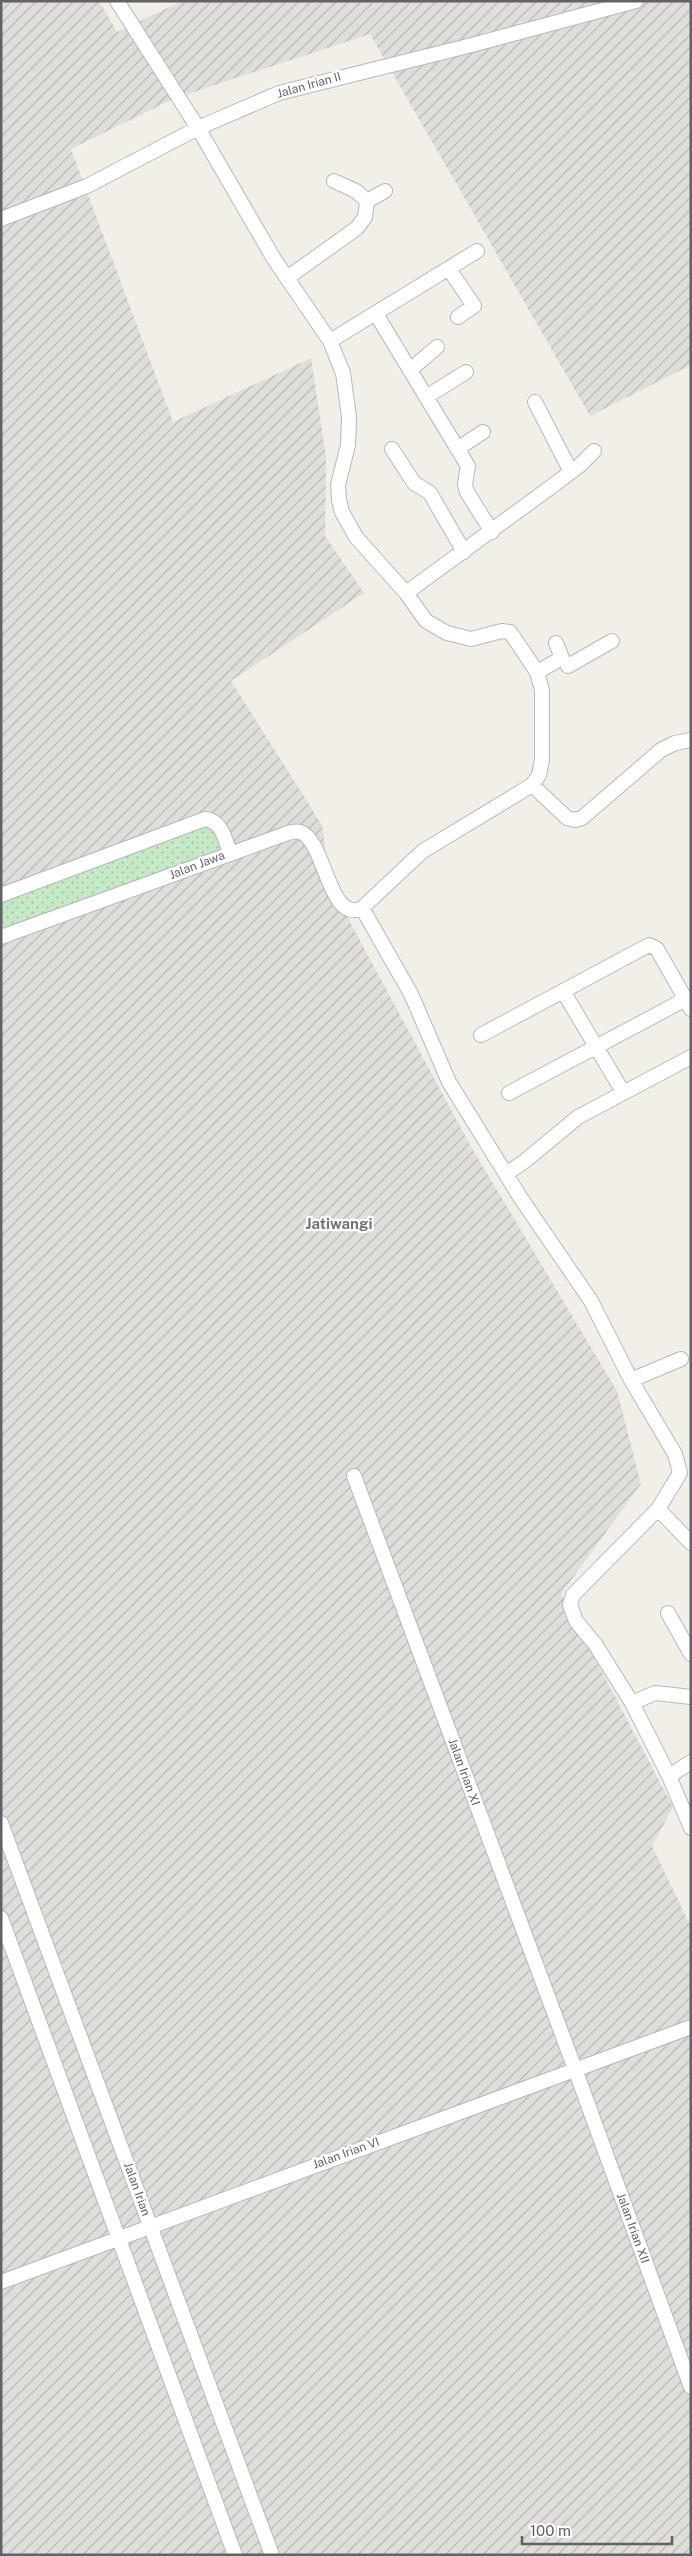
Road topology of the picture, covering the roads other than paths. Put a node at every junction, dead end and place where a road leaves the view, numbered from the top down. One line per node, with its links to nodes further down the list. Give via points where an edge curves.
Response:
1 (117, 1): 3 (street)
2 (636, 1): 3 (street, Jalan Irian II, via 468,46 311,83 279,93)
3 (198, 128): 7 (street, Jalan Irian II, via 96,182); 10 (street)
4 (334, 181): 6 (street, via 356,190)
5 (385, 191): 6 (street)
6 (367, 201): 10 (street, via 365,218 358,228)
7 (1, 219)
8 (477, 251): 9 (street)
9 (449, 268): 11 (street); 12 (street, via 474,306)
10 (286, 278): 13 (street)
11 (376, 314): 13 (street); 15 (street)
12 (458, 317)
13 (330, 342): 26 (street, via 347,391 348,446 338,485 342,512 356,537)
14 (437, 347): 15 (street)
15 (410, 370): 17 (street)
16 (466, 372): 17 (street)
17 (426, 397): 21 (street)
18 (535, 402): 23 (street)
19 (483, 432): 21 (street)
20 (392, 449): 25 (street, via 414,483 430,493)
21 (457, 449): 24 (street, via 468,466 467,492)
22 (594, 451): 23 (street)
23 (571, 472): 24 (street)
24 (492, 532): 25 (street)
25 (464, 552): 26 (street)
26 (406, 593): 30 (street, via 426,621 446,633 471,639 502,630 510,632)
27 (612, 641): 29 (street)
28 (556, 643): 29 (street)
29 (568, 665): 30 (street)
30 (537, 672): 32 (street, via 542,690 542,760)
31 (691, 740): 32 (street, via 661,750 582,818 575,820 567,818)
32 (532, 785): 35 (street, via 423,851)
33 (230, 853): 34 (street, Jalan Jawa, via 219,826 214,820 205,818); 35 (street, via 299,832 314,846 339,902 356,911); 36 (street, Jalan Jawa)
34 (1, 895)
35 (362, 908): 44 (street, via 411,994 448,1082)
36 (1, 937)
37 (563, 991): 38 (street, via 649,946 657,949); 39 (street); 40 (street)
38 (689, 1004): 40 (street)
39 (481, 1034)
40 (596, 1046): 42 (street); 43 (street)
41 (691, 1057): 42 (street)
42 (622, 1092): 44 (street, via 578,1117)
43 (509, 1093)
44 (506, 1174): 46 (street, via 591,1300)
45 (681, 1359): 46 (street)
46 (631, 1380): 47 (street)
47 (685, 1474): 49 (street)
48 (354, 1476): 61 (street, Jalan Irian XI)
49 (658, 1509): 50 (street); 54 (street, via 573,1595 570,1605 576,1621 595,1644)
50 (691, 1543)
51 (668, 1613): 52 (street)
52 (691, 1654)
53 (691, 1697): 54 (street, via 655,1693)
54 (632, 1703): 56 (street)
55 (691, 1762): 56 (street)
56 (669, 1776): 58 (street)
57 (1, 1823): 62 (street, Jalan Irian)
58 (691, 1828)
59 (1, 1918): 63 (street)
60 (691, 2027): 61 (street, Jalan Irian VI)
61 (575, 2069): 62 (street, Jalan Irian VI); 65 (street, Jalan Irian XII)
62 (151, 2228): 63 (street, Jalan Irian VI); 67 (street, Jalan Irian)
63 (118, 2239): 64 (street, Jalan Irian VI); 66 (street)
64 (1, 2282)
65 (691, 2387)
66 (236, 2555)
67 (272, 2555)

